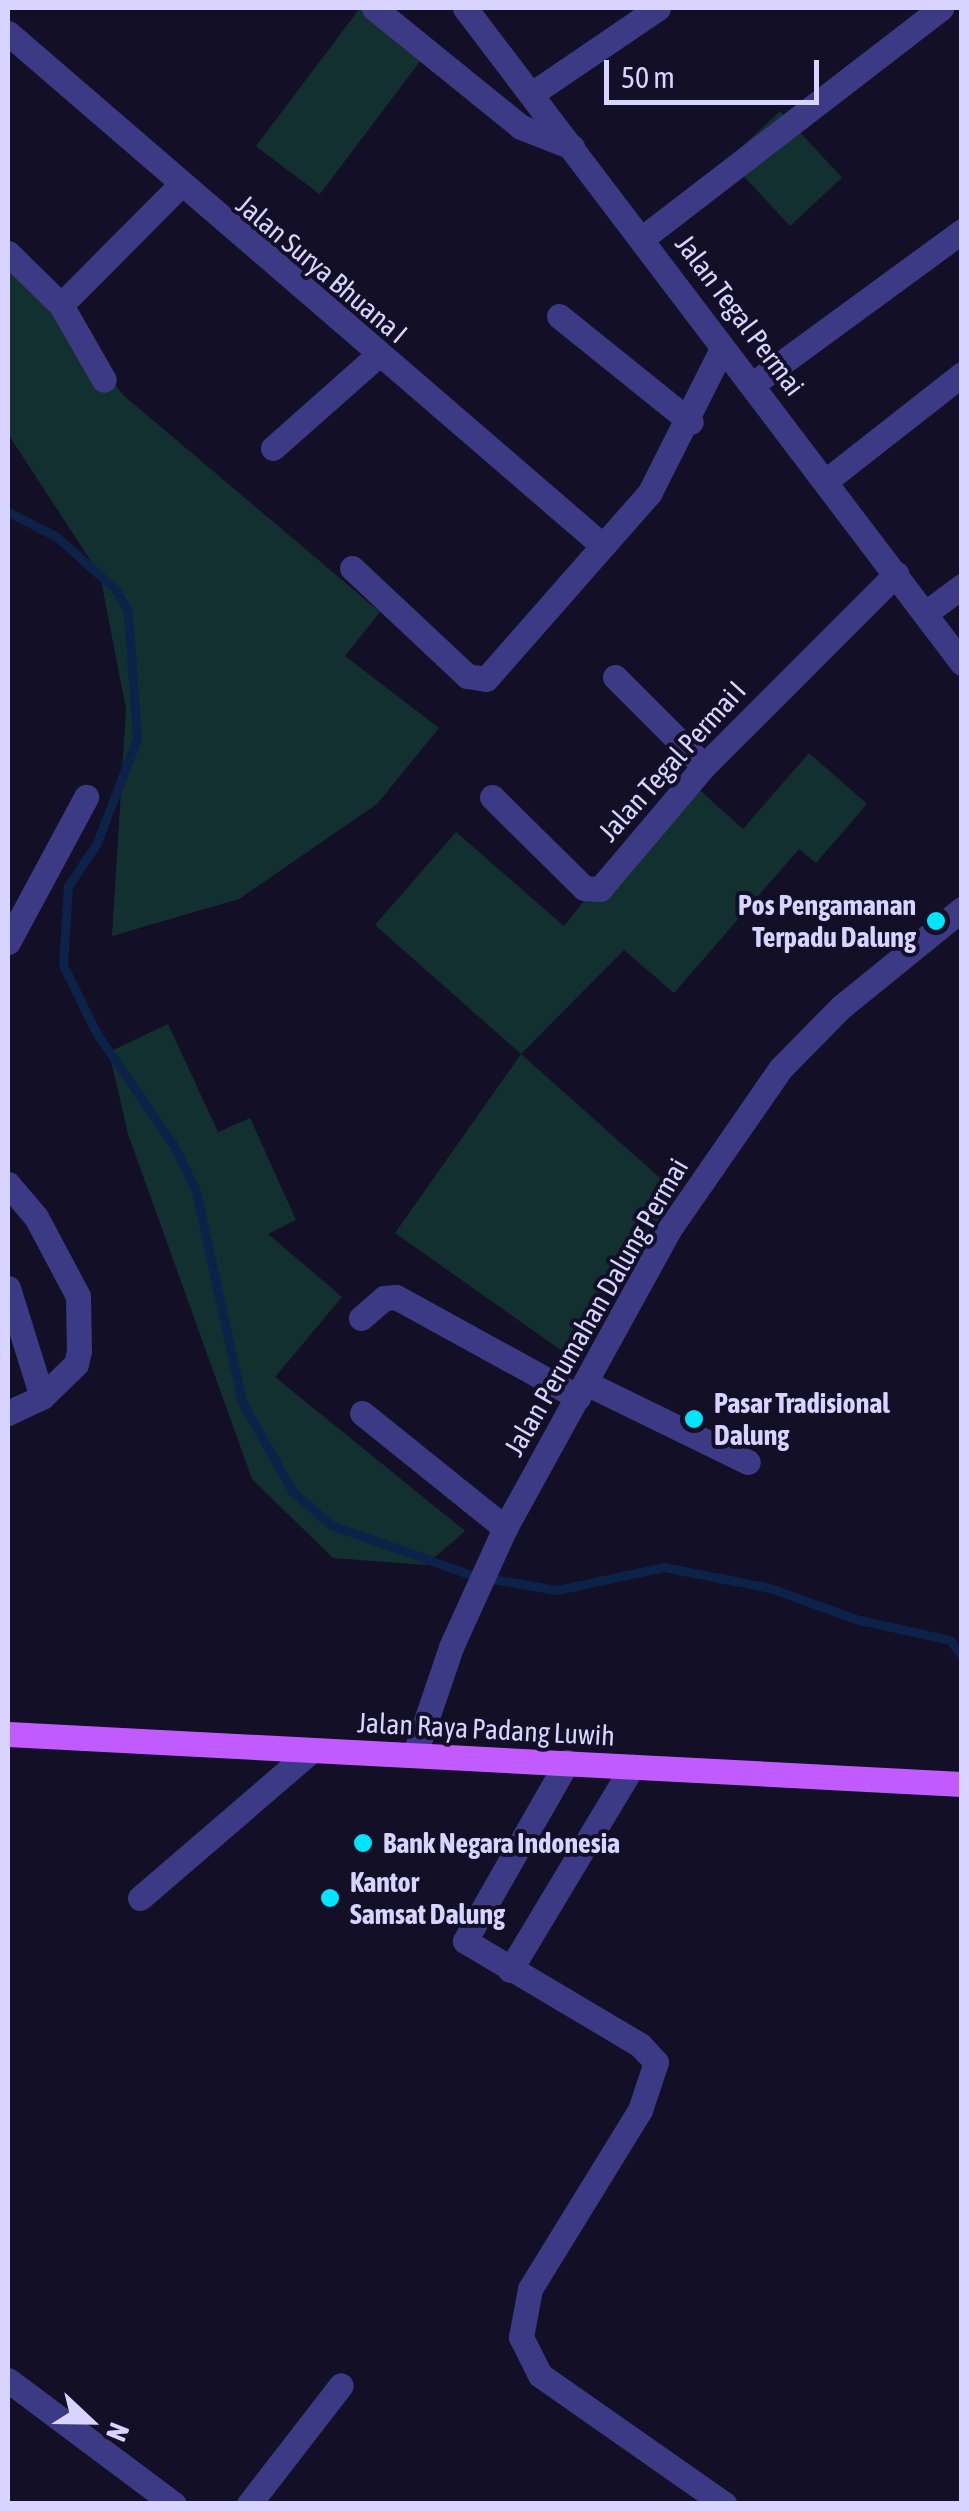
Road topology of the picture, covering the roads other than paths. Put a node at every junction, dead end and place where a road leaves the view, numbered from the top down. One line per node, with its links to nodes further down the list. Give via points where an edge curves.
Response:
1 (374, 8): 7 (street, via 522,127)
2 (464, 8): 6 (street, Jalan Tegal Permai)
3 (658, 8): 6 (street)
4 (941, 8): 10 (street)
5 (8, 34): 8 (street, Jalan Surya Bhuana I)
6 (533, 93): 7 (street, Jalan Tegal Permai)
7 (572, 146): 10 (street, Jalan Tegal Permai)
8 (178, 186): 12 (street); 15 (street, Jalan Surya Bhuana I)
9 (962, 231): 18 (street)
10 (644, 237): 14 (street, Jalan Tegal Permai)
11 (8, 253): 12 (street)
12 (61, 305): 17 (street)
13 (559, 316): 19 (street)
14 (722, 349): 18 (street, Jalan Tegal Permai); 19 (street)
15 (378, 355): 20 (street); 22 (street, Jalan Surya Bhuana I)
16 (962, 374): 21 (street)
17 (104, 380)
18 (753, 384): 21 (street, Jalan Tegal Permai)
19 (691, 422): 22 (street, via 650,492)
20 (274, 448)
21 (827, 480): 24 (street, Jalan Tegal Permai)
22 (602, 545): 23 (street, via 492,676 480,681)
23 (352, 568)
24 (896, 574): 26 (street, Jalan Tegal Permai); 29 (street, Jalan Tegal Permai I)
25 (962, 586): 26 (street)
26 (926, 612): 27 (street, Jalan Tegal Permai)
27 (962, 663)
28 (615, 678): 29 (street)
29 (704, 766): 31 (street, Jalan Tegal Permai I, via 596,890 584,888)
30 (86, 797): 33 (street)
31 (492, 797)
32 (962, 909): 37 (street, Jalan Perumahan Dalung Permai, via 841,1007 781,1068 668,1231)
33 (8, 942)
34 (8, 1184): 38 (street, via 36,1216 78,1296 76,1364)
35 (8, 1288): 38 (street)
36 (361, 1318): 37 (street, via 384,1298 396,1297)
37 (582, 1390): 41 (street); 42 (street, Jalan Perumahan Dalung Permai)
38 (42, 1397): 39 (street)
39 (8, 1413)
40 (362, 1413): 42 (street)
41 (748, 1462)
42 (505, 1528): 45 (street, Jalan Perumahan Dalung Permai, via 450,1647)
43 (8, 1734): 44 (main road, Jalan Raya Padang Luwih)
44 (311, 1750): 45 (main road, Jalan Raya Padang Luwih); 49 (street)
45 (415, 1753): 46 (main road, Jalan Raya Padang Luwih)
46 (567, 1762): 47 (main road, Jalan Raya Padang Luwih); 50 (street, via 464,1942)
47 (632, 1767): 48 (main road, Jalan Raya Padang Luwih); 50 (street)
48 (962, 1784)
49 (140, 1898)
50 (510, 1970): 55 (street, via 640,2045 656,2062 640,2110 530,2290 521,2316 527,2357 550,2383)
51 (8, 2380): 53 (street)
52 (341, 2385): 54 (street)
53 (174, 2504)
54 (248, 2504)
55 (724, 2504)

